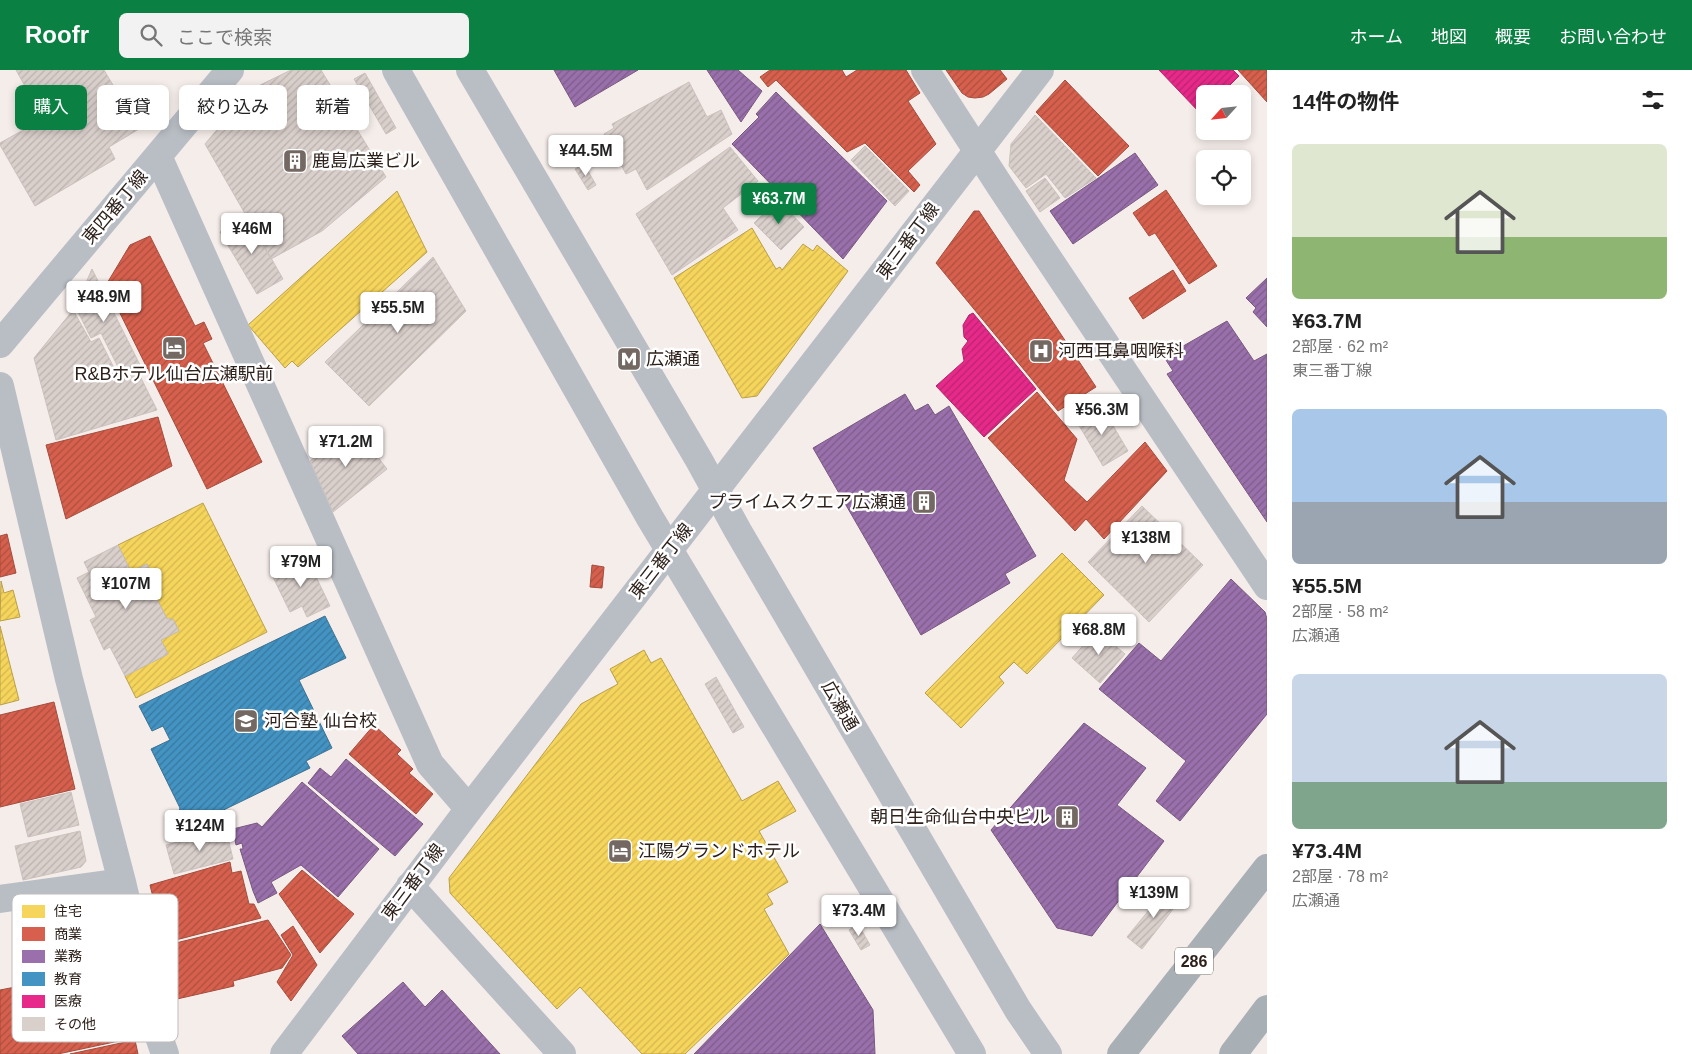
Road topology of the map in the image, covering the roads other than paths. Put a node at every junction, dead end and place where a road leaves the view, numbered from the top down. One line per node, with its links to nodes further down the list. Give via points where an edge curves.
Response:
1 (230, 70): 7 (street, 東四番丁線)
2 (396, 70): 11 (street)
3 (470, 70): 10 (street, 広瀬通)
4 (924, 70): 6 (street)
5 (1040, 70): 6 (street, 東三番丁線)
6 (977, 150): 10 (street, 東三番丁線); 12 (street)
7 (158, 156): 8 (street, 東四番丁線); 13 (street, via 430,764)
8 (0, 344)
9 (0, 386): 15 (street, via 69,679)
10 (716, 490): 11 (street, 東三番丁線); 25 (street, 広瀬通, via 1018,1010)
11 (669, 551): 13 (street, 東三番丁線); 24 (street)
12 (1267, 586)
13 (469, 809): 16 (street, 東三番丁線)
14 (1267, 868): 26 (highway, 286)
15 (122, 882): 17 (street); 18 (street)
16 (410, 886): 22 (street, 東三番丁線); 23 (street)
17 (36, 894)
18 (125, 894)
19 (1267, 1010): 27 (highway)
20 (161, 1042): 21 (street)
21 (165, 1054)
22 (284, 1054)
23 (562, 1054)
24 (972, 1054)
25 (1048, 1054)
26 (1121, 1054)
27 (1232, 1054)

